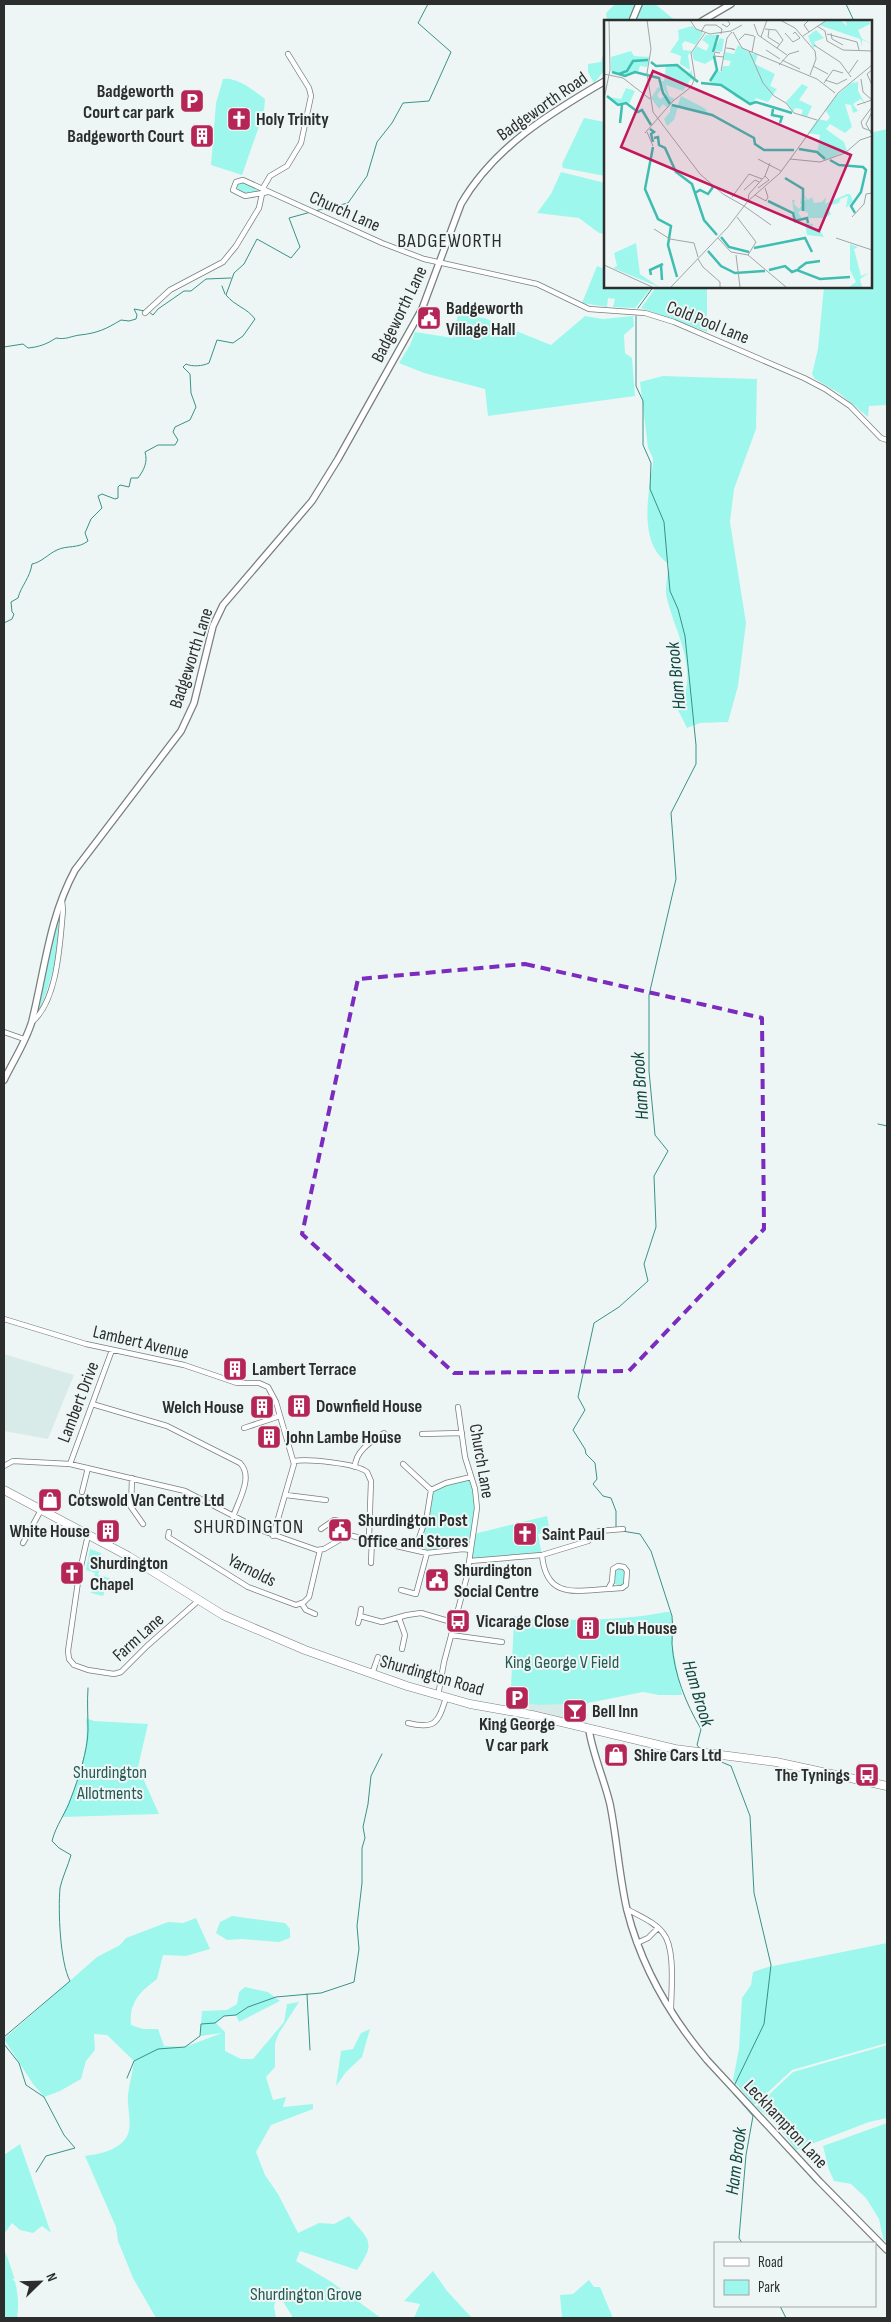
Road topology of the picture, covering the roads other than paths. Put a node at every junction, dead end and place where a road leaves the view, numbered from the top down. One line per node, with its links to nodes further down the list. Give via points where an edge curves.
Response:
1 (639, 4): 3 (street)
2 (731, 4): 4 (street)
3 (632, 20)
4 (704, 20)
5 (288, 54): 9 (street, via 311,96 302,143 287,166 270,176)
6 (604, 76): 8 (street)
7 (604, 82): 8 (street, Badgeworth Road)
8 (598, 85): 12 (street, Badgeworth Road, via 510,144 481,174)
9 (263, 188): 10 (street, Church Lane); 11 (street, Church Lane, via 238,180 233,190 244,196)
10 (268, 192): 11 (street, Church Lane); 13 (street, Church Lane, via 382,243)
11 (262, 194): 14 (street, via 259,208 224,262 170,290)
12 (461, 204): 13 (street, Badgeworth Lane)
13 (440, 263): 15 (street, Cold Pool Lane, via 537,284 589,309 645,313 674,322 811,382 850,406); 16 (street, Badgeworth Lane, via 422,309 338,459 312,500 224,605 213,626 197,694 181,731 75,870)
14 (148, 310)
15 (887, 440)
16 (61, 899): 17 (street, Badgeworth Lane, via 51,928); 17 (street, via 63,910 54,979 40,1016)
17 (31, 1023): 19 (street, Badgeworth Lane)
18 (4, 1032): 19 (street)
19 (24, 1039): 20 (street, Badgeworth Lane)
20 (4, 1080)
21 (4, 1319): 22 (street, Lambert Avenue)
22 (112, 1350): 23 (street, Lambert Drive); 25 (street, Lambert Avenue, via 184,1365 237,1383 260,1383 270,1390)
23 (92, 1404): 32 (street, Lambert Drive); 44 (street, via 167,1426 240,1463 246,1470 246,1481)
24 (458, 1407): 28 (street, Church Lane)
25 (280, 1416): 27 (street); 30 (street)
26 (384, 1427): 34 (street, via 386,1434 365,1446)
27 (244, 1428)
28 (462, 1433): 29 (street); 36 (street, Church Lane)
29 (422, 1434)
30 (294, 1461): 34 (street); 41 (street)
31 (5, 1464): 32 (street, via 13,1461)
32 (70, 1464): 35 (street)
33 (403, 1464): 39 (street)
34 (355, 1467): 51 (street, via 367,1472 371,1481)
35 (88, 1468): 37 (street); 40 (street)
36 (471, 1477): 39 (street); 56 (street, Church Lane, via 477,1508)
37 (132, 1478): 44 (street, via 190,1493); 45 (street, via 131,1507)
38 (4, 1490): 43 (main road, Shurdington Road)
39 (430, 1490): 55 (street)
40 (82, 1492)
41 (286, 1495): 42 (street); 50 (street)
42 (326, 1500)
43 (42, 1510): 48 (main road, Shurdington Road); 52 (street)
44 (233, 1517): 50 (street)
45 (143, 1524)
46 (321, 1529): 49 (street, via 334,1520 339,1521)
47 (623, 1529): 58 (street, via 599,1531 588,1541)
48 (88, 1535): 63 (main road, Shurdington Road, via 128,1556); 63 (street, Farm Lane, via 68,1651 74,1665 114,1674 121,1672)
49 (348, 1535): 51 (street); 54 (street)
50 (273, 1536): 54 (street)
51 (371, 1538): 55 (street); 60 (street)
52 (23, 1543)
53 (166, 1543): 64 (street, Yarnolds, via 168,1535 248,1587 296,1605)
54 (320, 1550): 64 (street, via 310,1594)
55 (415, 1550): 57 (street)
56 (471, 1550): 57 (street); 59 (street, Church Lane)
57 (427, 1553): 62 (street, via 416,1594)
58 (542, 1555): 59 (street); 61 (street, via 545,1574 557,1587 572,1591)
59 (470, 1561): 69 (street, Church Lane)
60 (371, 1563)
61 (608, 1589): 61 (street, via 613,1569 624,1567 626,1585)
62 (401, 1590)
63 (198, 1601): 75 (main road, Shurdington Road, via 245,1625)
64 (302, 1604): 66 (street, Yarnolds)
65 (361, 1610): 67 (street)
66 (315, 1614)
67 (360, 1616): 68 (street, via 382,1622); 70 (street)
68 (399, 1618): 69 (street, via 421,1614); 73 (street, via 405,1635)
69 (455, 1622): 71 (street, Church Lane)
70 (358, 1623)
71 (451, 1635): 72 (street); 76 (street, Church Lane)
72 (502, 1642)
73 (402, 1650)
74 (378, 1657): 75 (street)
75 (372, 1674): 76 (main road, Shurdington Road)
76 (442, 1697): 77 (street, Church Lane, via 439,1717 434,1724 424,1727); 78 (main road, Shurdington Road)
77 (408, 1723)
78 (589, 1730): 79 (main road, Shurdington Road, via 675,1749 776,1762); 80 (street, Leckhampton Lane, via 609,1803)
79 (887, 1786)
80 (627, 1909): 81 (street); 82 (street, Leckhampton Lane)
81 (658, 1928): 82 (street); 83 (street, via 669,1945)
82 (637, 1943): 83 (street, Leckhampton Lane)
83 (671, 2012): 84 (street, Leckhampton Lane, via 730,2086)
84 (887, 2250)

